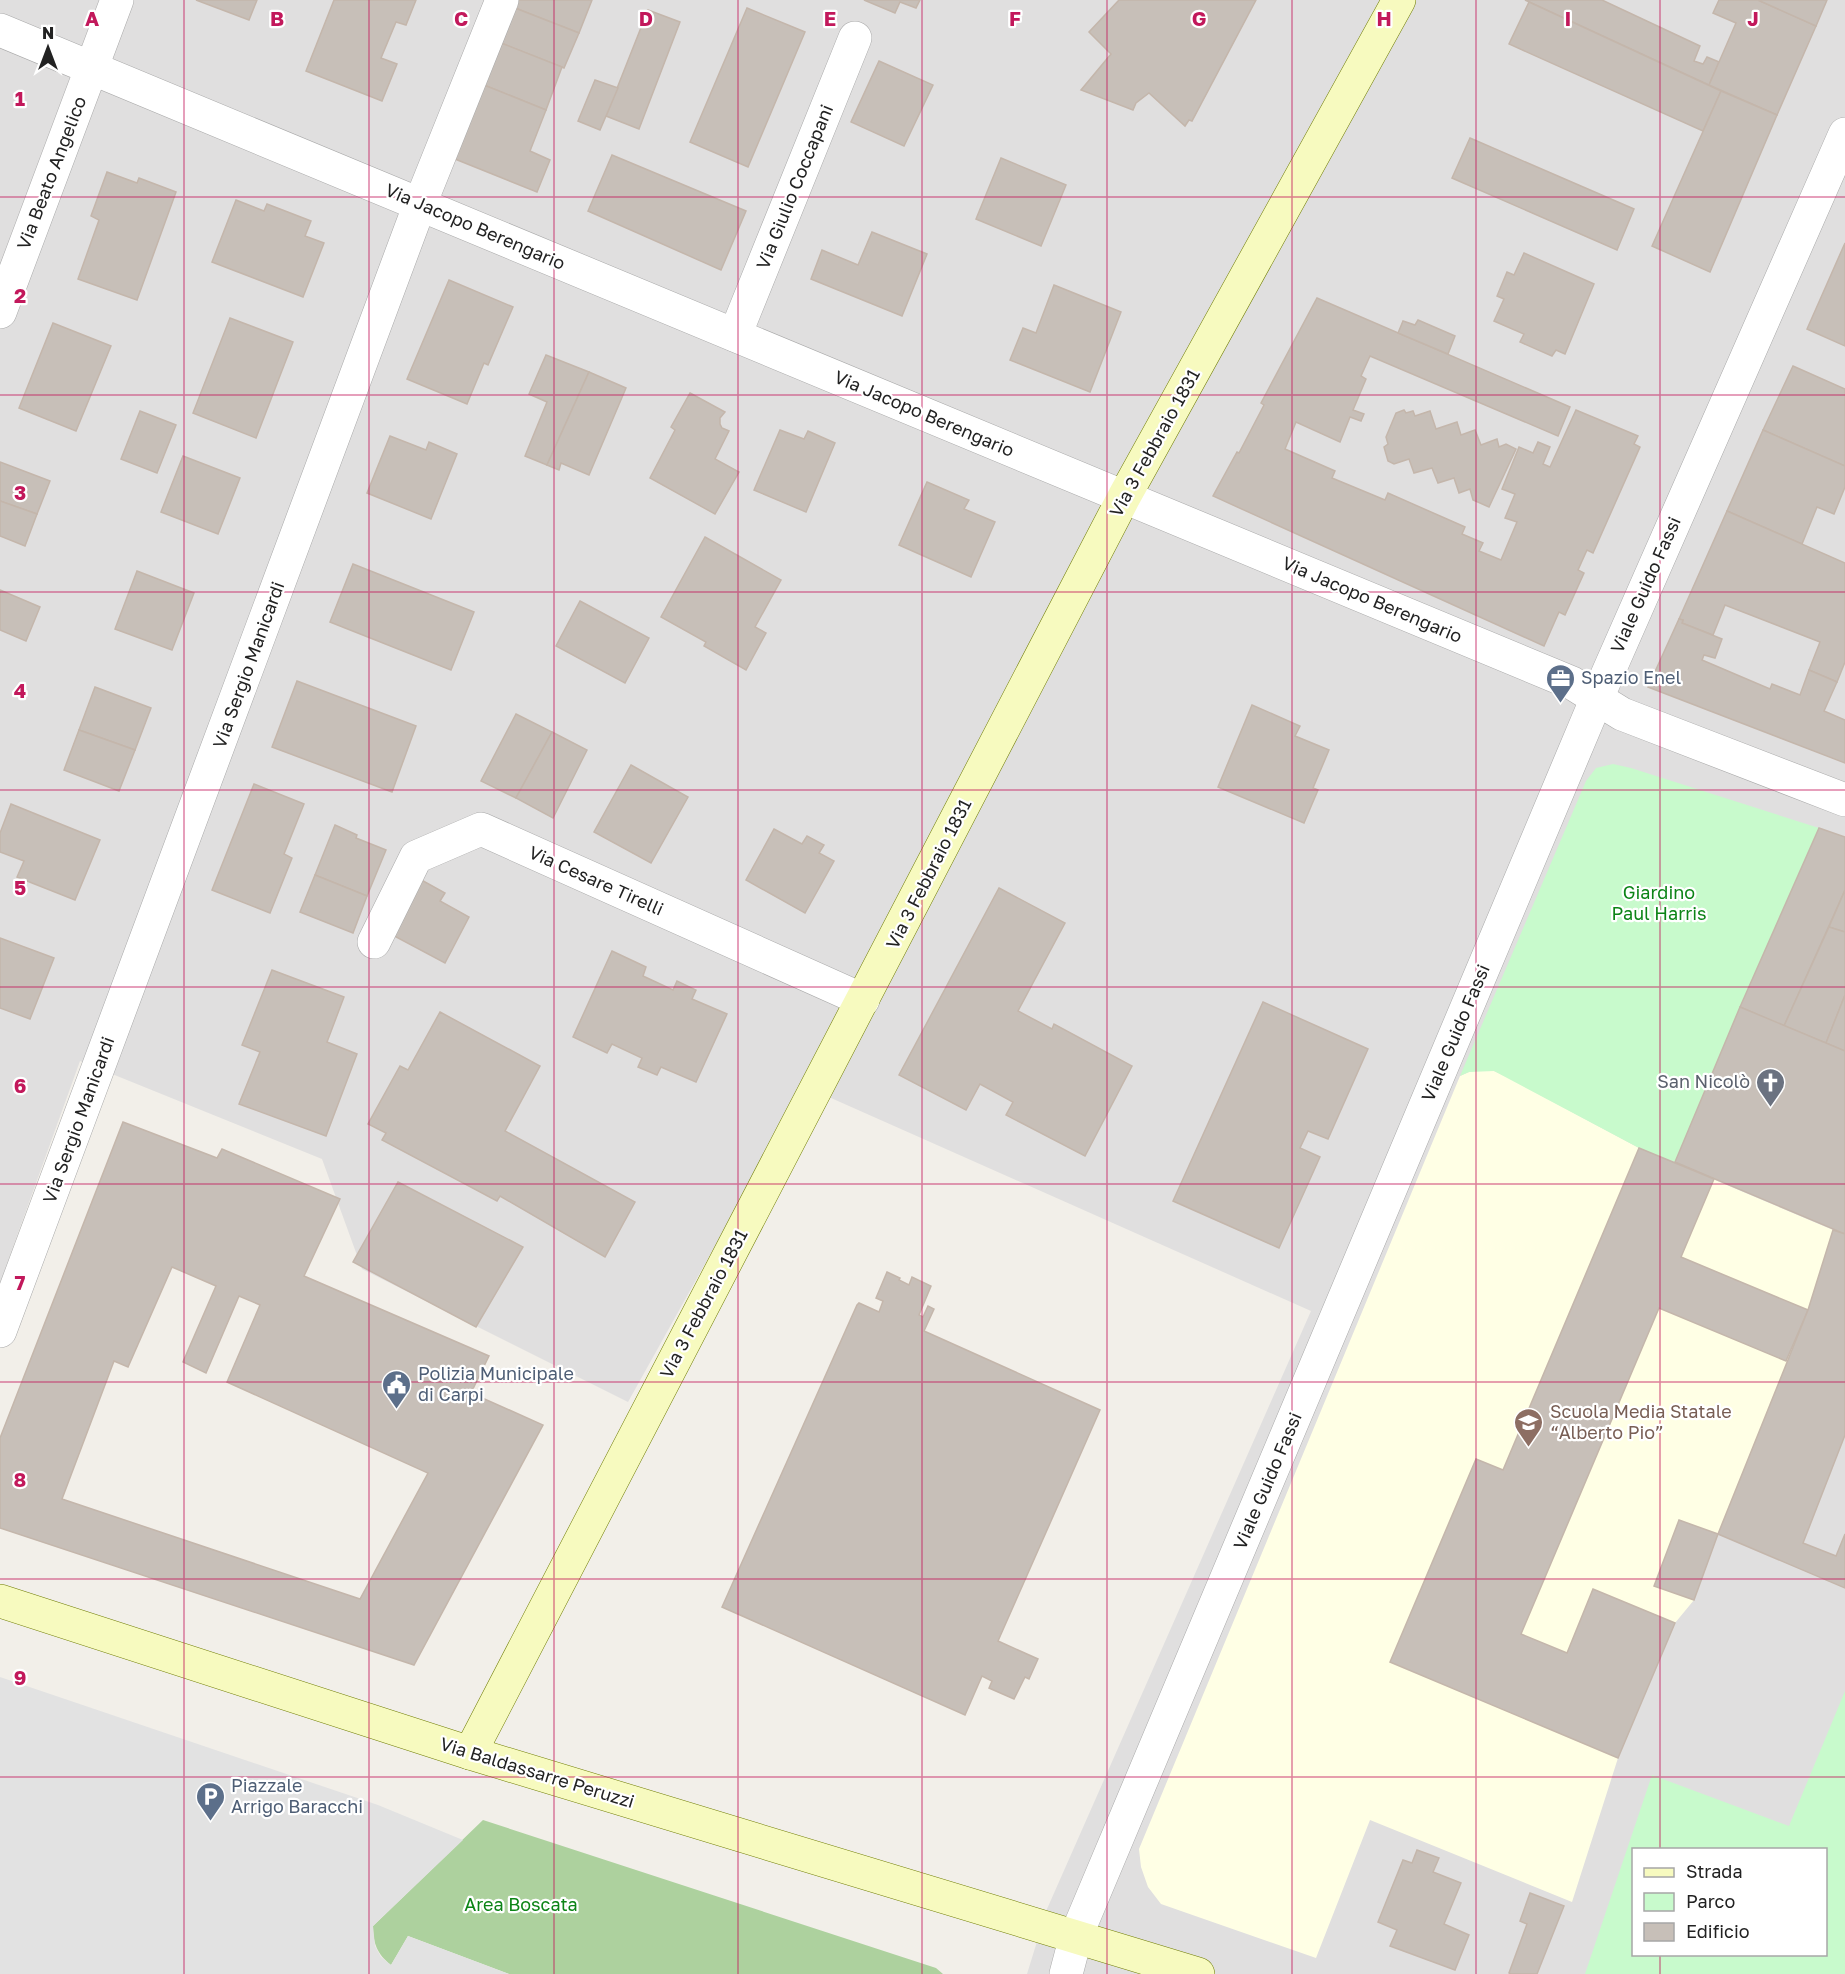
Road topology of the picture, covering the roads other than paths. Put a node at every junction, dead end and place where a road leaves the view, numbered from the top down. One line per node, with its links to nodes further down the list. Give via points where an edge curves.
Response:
1 (117, 0): 6 (street, Via Beato Angelico)
2 (502, 0): 8 (street, Via Sergio Manicardi)
3 (1399, 0): 11 (street, Via 3 Febbraio 1831)
4 (0, 30): 6 (street, Via Jacopo Berengario)
5 (855, 38): 10 (street, Via Giulio Coccapani)
6 (92, 68): 8 (street, Via Jacopo Berengario); 9 (street, Via Beato Angelico)
7 (1845, 134): 12 (street, Viale Guido Fassi)
8 (420, 204): 10 (street, Via Jacopo Berengario); 16 (street, Via Sergio Manicardi)
9 (0, 312)
10 (735, 335): 11 (street, Via Jacopo Berengario)
11 (1124, 497): 12 (street, Via Jacopo Berengario, via 1572,683); 15 (street, Via 3 Febbraio 1831)
12 (1597, 698): 13 (street, Via Jacopo Berengario, via 1622,714); 19 (street, Viale Guido Fassi)
13 (1845, 800)
14 (375, 942): 15 (street, Via Cesare Tirelli, via 416,856 481,829)
15 (863, 1000): 18 (street, Via 3 Febbraio 1831)
16 (0, 1331)
17 (0, 1601): 18 (street, Via Baldassarre Peruzzi)
18 (470, 1753): 19 (street, Via Baldassarre Peruzzi)
19 (1076, 1936): 20 (street, Viale Guido Fassi); 21 (street, Via Baldassarre Peruzzi)
20 (1066, 1974)
21 (1198, 1974)

